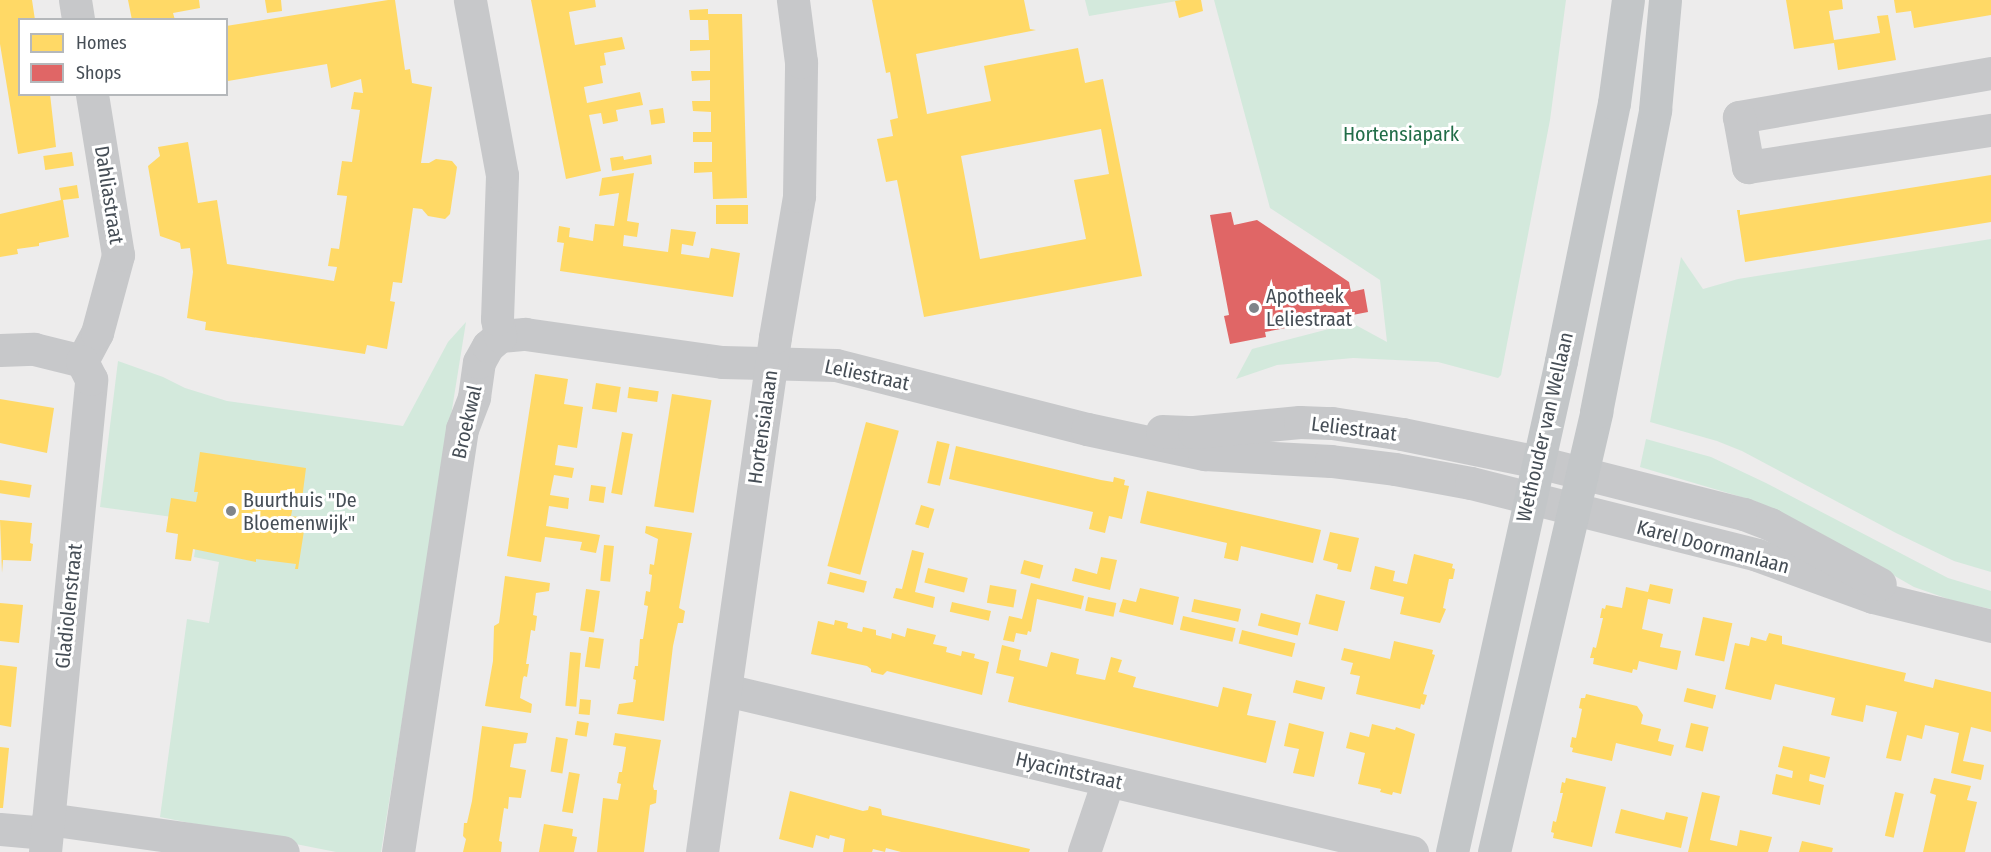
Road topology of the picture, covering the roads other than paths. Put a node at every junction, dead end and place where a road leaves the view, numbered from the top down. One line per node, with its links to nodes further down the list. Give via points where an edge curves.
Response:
1 (75, 0): 6 (street)
2 (470, 0): 10 (street, via 502,175 497,319)
3 (793, 0): 13 (street, Hortensialaan, via 801,62 798,196)
4 (1628, 0): 15 (main road, Wethouder van Wellaan, via 1614,103)
5 (1665, 0): 16 (main road, via 1655,110)
6 (78, 18)
7 (1991, 74): 9 (street, via 1739,117 1748,167)
8 (92, 96): 12 (street, Dahliastraat, via 118,255 97,333)
9 (1991, 130)
10 (500, 336): 13 (street, Leliestraat, via 525,334 722,362); 26 (street, Broekwal, via 488,346 479,362 474,397 462,429)
11 (0, 350): 12 (street, via 34,349)
12 (82, 361): 24 (street, Gladiolenstraat, via 91,378)
13 (772, 362): 14 (street, Leliestraat, via 836,365); 21 (street, Hortensialaan)
14 (1087, 429): 15 (street, Leliestraat, via 1194,432 1300,422 1332,423); 17 (street, Leliestraat, via 1204,454 1395,469)
15 (1538, 462): 16 (street, Leliestraat); 17 (main road, Wethouder van Wellaan)
16 (1582, 473): 18 (main road); 19 (street, Karel Doormanlaan, via 1753,517)
17 (1530, 498): 18 (street, Karel Doormanlaan); 30 (main road, Wethouder van Wellaan)
18 (1574, 510): 19 (street, Karel Doormanlaan, via 1758,555 1873,597); 31 (main road)
19 (1929, 611): 20 (street, Karel Doormanlaan)
20 (1991, 626)
21 (726, 690): 22 (street, Hyacintstraat); 27 (street, Hortensialaan)
22 (1108, 781): 28 (street); 29 (street, Hyacintstraat)
23 (0, 829): 24 (street)
24 (46, 835): 25 (street)
25 (283, 852)
26 (398, 852)
27 (702, 852)
28 (1084, 852)
29 (1412, 852)
30 (1452, 852)
31 (1494, 852)

